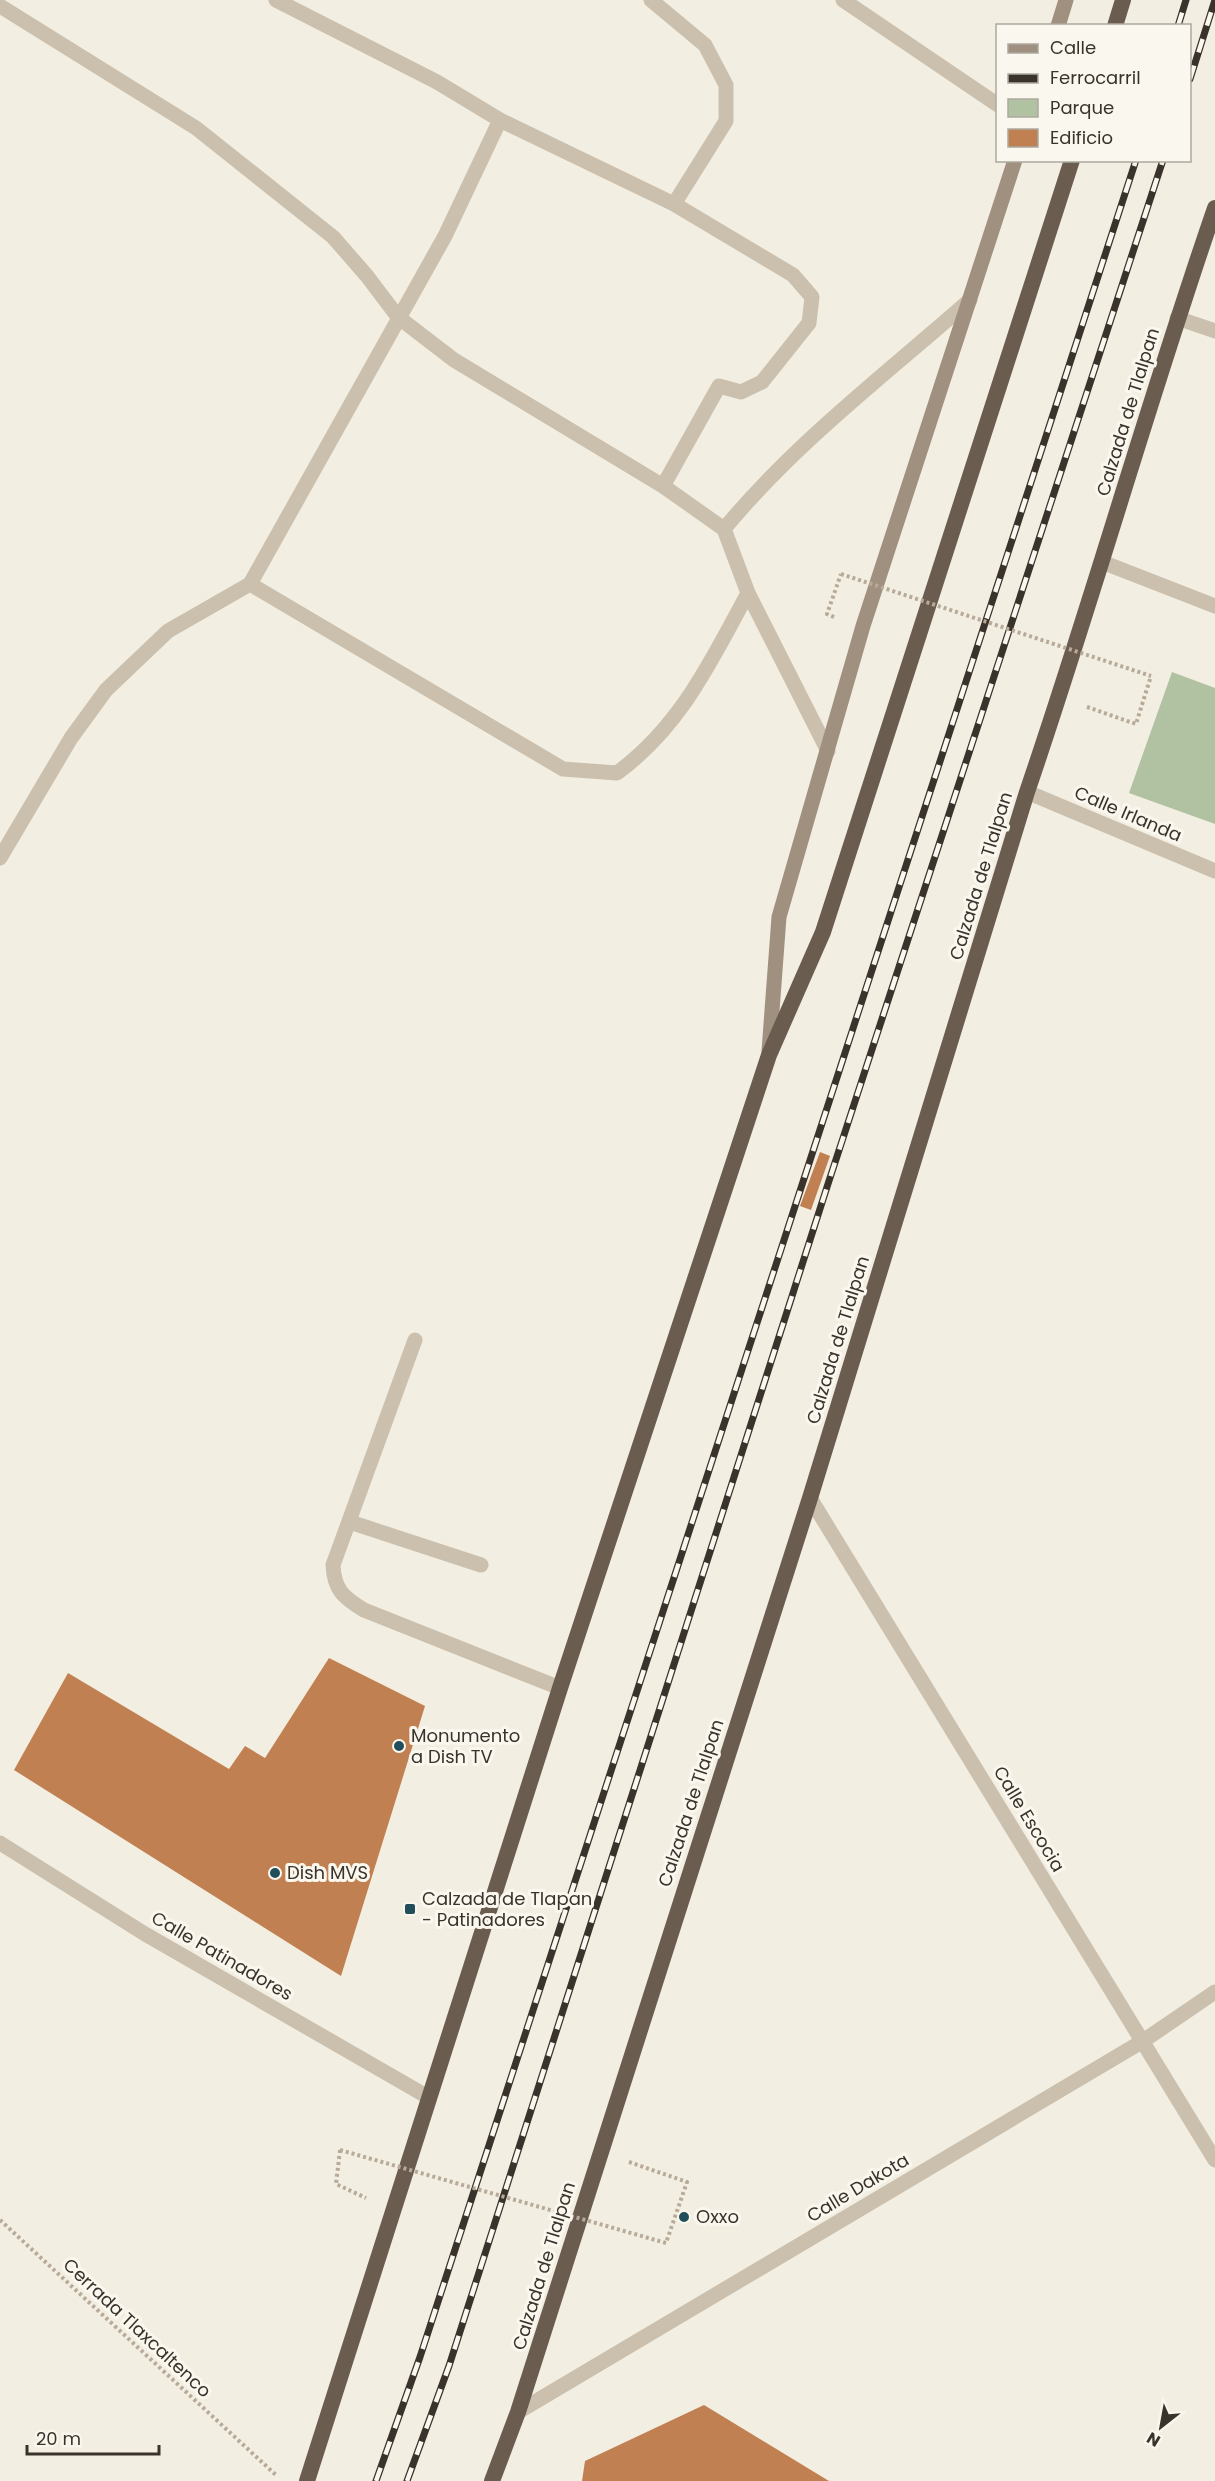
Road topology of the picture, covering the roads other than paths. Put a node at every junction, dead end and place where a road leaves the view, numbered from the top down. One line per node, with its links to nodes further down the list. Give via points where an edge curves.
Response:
1 (276, 0): 10 (street, via 436,82)
2 (651, 0): 13 (street, via 705,45 726,85 726,121)
3 (843, 0): 9 (street)
4 (1066, 0): 7 (main road)
5 (1123, 0): 8 (highway)
6 (0, 6): 16 (street, via 196,128 333,237)
7 (1059, 24)
8 (1116, 24)
9 (996, 104)
10 (500, 120): 13 (street); 16 (street, via 445,236)
11 (1014, 162): 15 (main road)
12 (1071, 162): 29 (highway, via 823,932)
13 (674, 204): 19 (street, via 793,275 812,297 809,323 762,382 741,392 719,386)
14 (1215, 208): 17 (highway, Calzada de Tlalpan)
15 (970, 300): 20 (street, via 802,446); 25 (main road, via 863,626)
16 (398, 317): 19 (street, via 454,360); 22 (street)
17 (1177, 318): 18 (street); 21 (highway, Calzada de Tlalpan)
18 (1215, 332)
19 (663, 486): 20 (street)
20 (724, 529): 23 (street)
21 (1102, 562): 24 (street); 26 (highway, Calzada de Tlalpan)
22 (250, 584): 23 (street, via 563,769 617,773 642,755 676,718); 27 (street, via 168,631 106,690 71,738)
23 (748, 593): 25 (street)
24 (1215, 606)
25 (828, 751): 29 (main road, via 779,917)
26 (1027, 792): 28 (street, Calle Irlanda); 31 (highway, Calzada de Tlalpan)
27 (0, 858)
28 (1215, 871)
29 (769, 1055): 34 (highway)
30 (415, 1340): 32 (street)
31 (810, 1498): 37 (street, Calle Escocia); 40 (highway, Calzada de Tlalpan)
32 (350, 1522): 33 (street); 34 (street, via 333,1565 333,1582 344,1598 364,1610)
33 (481, 1565)
34 (560, 1688): 38 (highway)
35 (0, 1843): 38 (street, Calle Patinadores, via 145,1934)
36 (1215, 1992): 37 (street, Calle Dakota)
37 (1143, 2041): 39 (street, Calle Escocia); 40 (street, Calle Dakota)
38 (428, 2097): 41 (highway)
39 (1215, 2160)
40 (518, 2412): 42 (highway, Calzada de Tlalpan)
41 (307, 2481)
42 (492, 2481)

